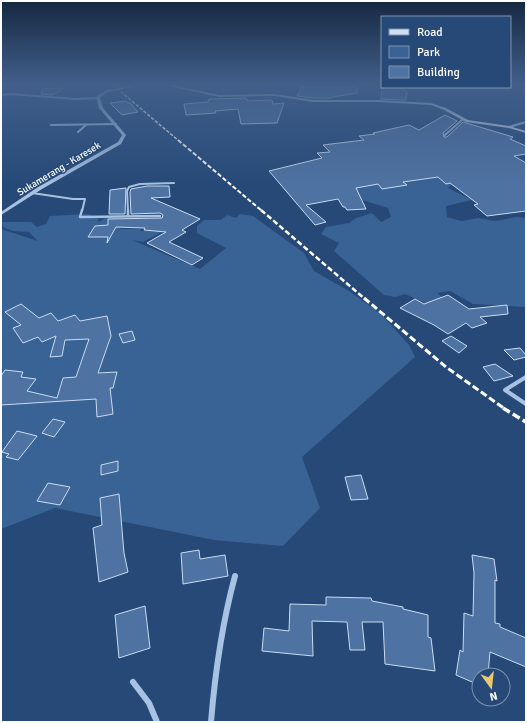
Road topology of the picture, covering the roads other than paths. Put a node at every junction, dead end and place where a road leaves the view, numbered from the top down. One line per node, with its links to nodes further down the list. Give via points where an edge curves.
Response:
1 (111, 119): 4 (street, Sukamerang - Karesek)
2 (463, 119): 7 (main road); 10 (street)
3 (526, 122): 7 (street)
4 (116, 124): 6 (street); 12 (street, Sukamerang - Karesek, via 124,135 120,143)
5 (51, 125): 6 (street)
6 (87, 125): 8 (street)
7 (509, 128): 9 (main road)
8 (78, 132)
9 (526, 132)
10 (445, 135)
11 (174, 183): 14 (lane, via 140,184 129,187)
12 (32, 193): 13 (street, Sukamerang - Karesek); 14 (lane, via 85,199 80,217)
13 (1, 214)
14 (128, 216): 15 (lane)
15 (160, 216)
16 (526, 377): 17 (street, via 505,390)
17 (526, 404)
18 (235, 576): 21 (street, via 223,620)
19 (133, 682): 20 (street, via 149,703)
20 (157, 722)
21 (211, 722)

